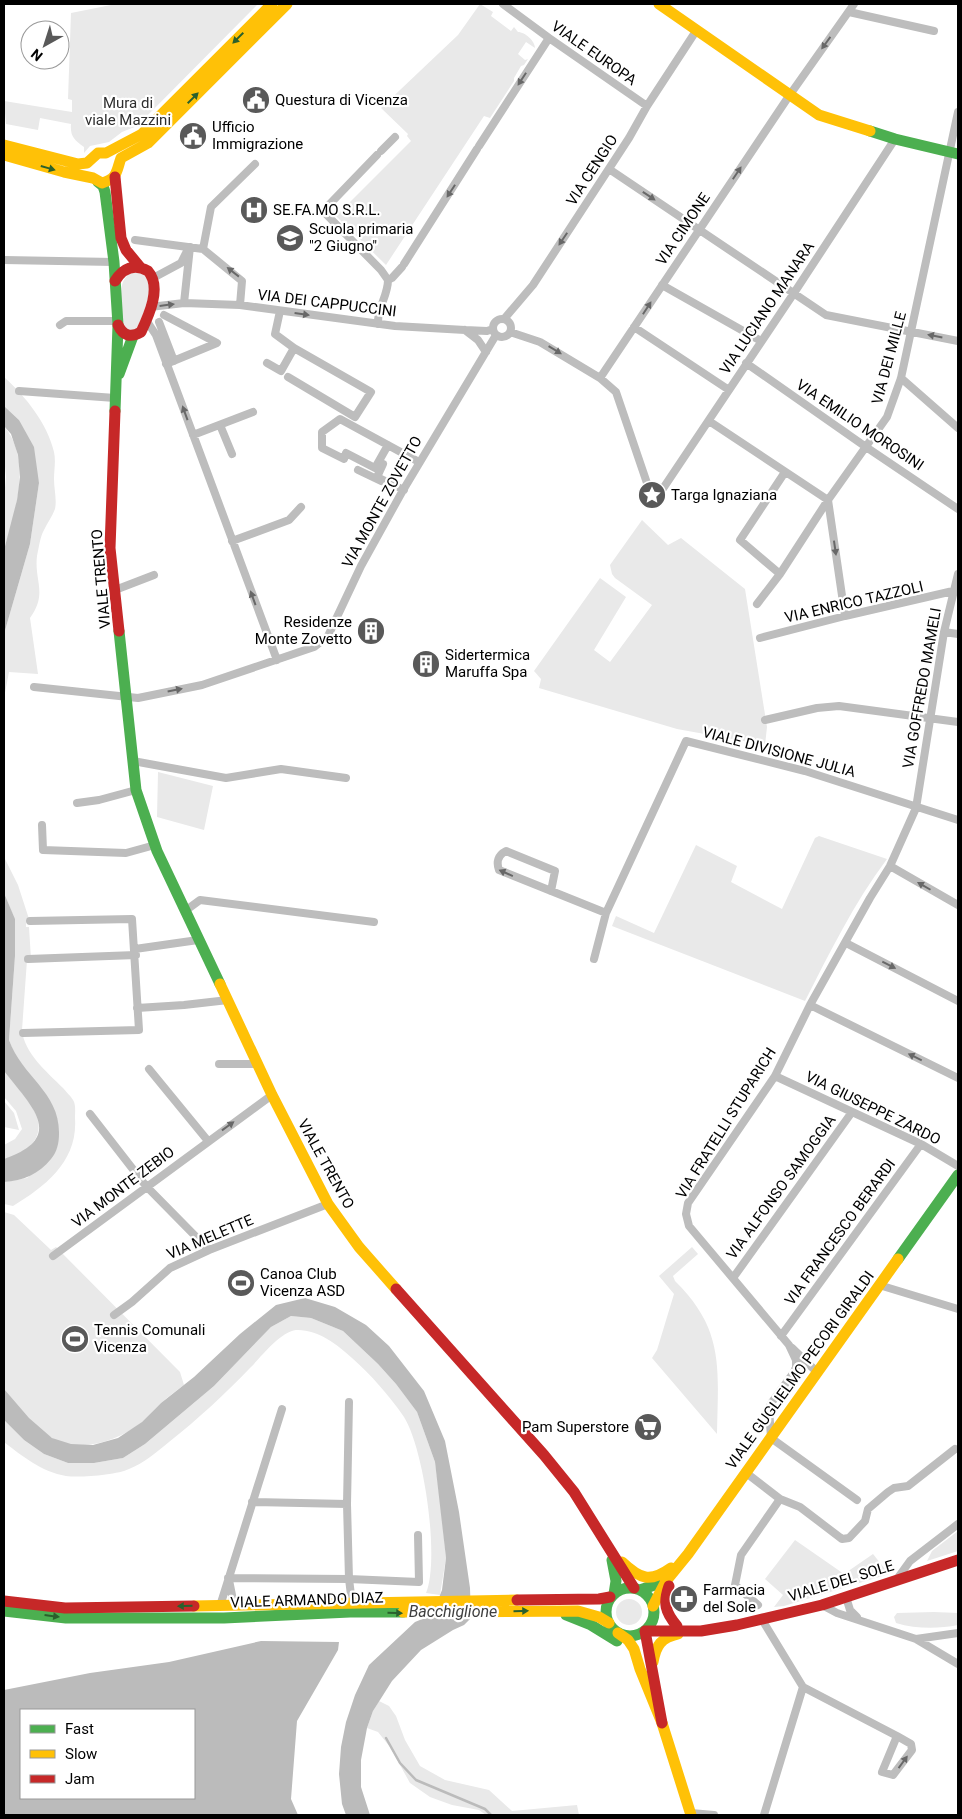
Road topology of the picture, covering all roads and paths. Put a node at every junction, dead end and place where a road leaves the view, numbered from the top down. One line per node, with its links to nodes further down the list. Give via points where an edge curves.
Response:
1 (272, 4): 16 (main road, one-way to 16, via 142,134)
2 (287, 4): 19 (main road, one-way to 2, via 121,158 148,143)
3 (503, 4): 9 (street, VIALE EUROPA)
4 (660, 4): 7 (main road)
5 (854, 4): 6 (street, VIA CIMONE)
6 (849, 12): 8 (street); 10 (street, VIA CIMONE, one-way to 10)
7 (696, 31): 10 (main road); 11 (street, VIA CENGIO)
8 (934, 31)
9 (549, 38): 11 (street, VIALE EUROPA); 32 (street, one-way to 32, via 403,265)
10 (789, 96): 14 (main road, via 819,115); 24 (street, VIA CIMONE, one-way to 10)
11 (647, 106): 21 (street, VIA CENGIO)
12 (958, 112): 17 (street, VIA DEI MILLE)
13 (395, 137): 32 (street, via 323,211)
14 (894, 139): 17 (main road); 35 (street, VIA LUCIANO MANARA)
15 (5, 147): 18 (main road, via 78,164 87,163); 23 (main road, one-way to 23, via 64,172)
16 (106, 153): 18 (main road, via 98,153); 19 (main road, via 115,157)
17 (954, 153): 51 (street, VIA DEI MILLE)
18 (92, 158): 23 (main road, via 88,166)
19 (118, 164): 22 (main road)
20 (255, 164): 27 (street, via 211,207)
21 (609, 169): 24 (street, one-way to 24); 42 (street, VIA CENGIO, one-way to 42, via 533,285)
22 (115, 177): 23 (main road, via 107,182); 30 (main road, via 121,238)
23 (95, 180): 29 (main road, via 105,192)
24 (698, 230): 34 (street, VIA CIMONE); 35 (street)
25 (135, 240): 26 (street)
26 (190, 248): 27 (street); 31 (street, via 181,263); 36 (street)
27 (203, 249): 37 (street, one-way to 27, via 242,281)
28 (4, 260): 29 (street)
29 (114, 262): 33 (main road)
30 (140, 267): 31 (main road); 33 (main road, via 126,268)
31 (153, 278): 38 (main road)
32 (388, 280): 46 (street, via 378,312)
33 (115, 281): 45 (main road, VIALE TRENTO)
34 (662, 285): 49 (street, VIA CIMONE, one-way to 34); 55 (street)
35 (794, 293): 51 (street, via 826,315); 55 (street, VIA LUCIANO MANARA)
36 (184, 303): 37 (street, VIA DEI CAPPUCCINI); 38 (street, VIA DEI CAPPUCCINI, one-way to 36)
37 (240, 305): 39 (street, VIA DEI CAPPUCCINI)
38 (150, 307): 43 (main road)
39 (280, 311): 46 (street, VIA DEI CAPPUCCINI, one-way to 46); 57 (street, via 274,334)
40 (164, 315): 48 (street)
41 (189, 318): 48 (street)
42 (504, 319): 52 (street, via 493,324); 53 (street, via 510,326)
43 (146, 320): 54 (main road, via 141,332); 59 (street)
44 (159, 322): 59 (street)
45 (118, 323): 47 (street, via 66,321); 54 (main road, via 123,333); 65 (main road, VIALE TRENTO)
46 (378, 324): 50 (street, VIA DEI CAPPUCCINI)
47 (60, 325)
48 (185, 326): 59 (street, via 217,344)
49 (634, 328): 63 (street, VIA CIMONE); 66 (street)
50 (466, 330): 52 (street, VIA DEI CAPPUCCINI); 58 (street)
51 (911, 331): 56 (street, one-way to 51); 64 (street, VIA DEI MILLE)
52 (494, 332): 53 (street, via 504,337); 58 (street, VIA MONTE ZOVETTO)
53 (510, 332): 63 (street, one-way to 63, via 540,342)
54 (133, 336): 65 (main road, VIALE TRENTO)
55 (761, 341): 61 (street, VIA LUCIANO MANARA)
56 (958, 341)
57 (294, 348): 60 (street, via 281,372); 62 (street, via 371,392 355,417)
58 (486, 352): 77 (street, VIA MONTE ZOVETTO)
59 (170, 362): 73 (street, one-way to 59)
60 (267, 363)
61 (746, 363): 66 (street, VIA LUCIANO MANARA); 75 (street, VIA EMILIO MOROSINI)
62 (288, 377)
63 (600, 378): 70 (street, VIA LUCIANO MANARA, via 616,392 649,489 655,493 660,492)
64 (901, 378): 72 (street); 75 (street, VIA DEI MILLE, via 887,417)
65 (116, 386): 68 (main road, VIALE TRENTO)
66 (729, 390): 70 (street, VIA LUCIANO MANARA)
67 (19, 391): 68 (street)
68 (115, 398): 88 (main road, VIALE TRENTO, via 110,548)
69 (253, 412): 71 (street)
70 (709, 421): 79 (street)
71 (220, 425): 73 (street); 76 (street)
72 (958, 428)
73 (193, 435): 84 (street)
74 (390, 446): 74 (street, via 340,419 322,432 322,448 344,459 346,453 375,468); 77 (street); 80 (street, via 376,476)
75 (866, 447): 81 (street, VIA DEI MILLE); 83 (street, VIA EMILIO MOROSINI)
76 (232, 454)
77 (419, 462): 80 (street, VIA MONTE ZOVETTO)
78 (358, 470): 80 (street)
79 (785, 472): 81 (street); 85 (street, via 740,540)
80 (403, 491): 95 (street, VIA MONTE ZOVETTO, via 361,566 328,636 314,647)
81 (828, 500): 85 (street, VIA DEI MILLE); 91 (street, one-way to 91)
82 (301, 507): 84 (street, via 290,520)
83 (958, 509)
84 (232, 541): 95 (street, one-way to 84)
85 (780, 574): 90 (street, VIA DEI MILLE)
86 (958, 574): 89 (street, VIA GOFFREDO MAMELI)
87 (154, 575): 88 (street)
88 (115, 590): 97 (main road, VIALE TRENTO)
89 (954, 592): 91 (street, VIA ENRICO TAZZOLI); 92 (street, VIA GOFFREDO MAMELI)
90 (757, 604)
91 (845, 616): 94 (street, VIA ENRICO TAZZOLI)
92 (944, 632): 93 (street); 98 (street, VIA GOFFREDO MAMELI)
93 (958, 634)
94 (760, 638)
95 (277, 660): 97 (street, VIA MONTE ZOVETTO, one-way to 95, via 202,685)
96 (34, 687): 97 (street)
97 (127, 698): 101 (main road, VIALE TRENTO)
98 (930, 719): 99 (street, via 839,706); 100 (street); 105 (street, VIA GOFFREDO MAMELI)
99 (764, 720)
100 (958, 722)
101 (134, 761): 102 (street, via 226,778 281,769); 103 (main road, VIALE TRENTO)
102 (346, 778)
103 (136, 790): 104 (street); 108 (main road, VIALE TRENTO)
104 (77, 802)
105 (916, 808): 106 (street, VIALE DIVISIONE JULIA); 109 (street, VIA FRATELLI STUPARICH); 113 (street, VIALE DIVISIONE JULIA, via 805,771 686,741)
106 (958, 820)
107 (42, 825): 108 (street, via 43,850 126,853)
108 (155, 845): 112 (main road, VIALE TRENTO)
109 (890, 866): 111 (street, one-way to 109); 117 (street, VIA FRATELLI STUPARICH)
110 (551, 891): 110 (street, one-way to 110, via 499,870 498,858 506,851 555,871); 113 (street)
111 (958, 906)
112 (185, 911): 115 (street, via 200,900); 116 (main road, VIALE TRENTO)
113 (606, 913): 120 (street)
114 (30, 921): 118 (street, via 132,919)
115 (374, 922)
116 (198, 940): 118 (street); 121 (main road, VIALE TRENTO)
117 (846, 942): 122 (street, one-way to 122); 123 (street, VIA FRATELLI STUPARICH)
118 (135, 952): 119 (street); 124 (street)
119 (28, 958)
120 (594, 960)
121 (228, 1000): 124 (street); 127 (main road, VIALE TRENTO)
122 (958, 1001)
123 (810, 1005): 129 (street, VIA FRATELLI STUPARICH); 130 (street, one-way to 123)
124 (137, 1008): 125 (street, via 139,1030)
125 (23, 1033)
126 (219, 1064): 127 (street)
127 (258, 1064): 131 (main road, VIALE TRENTO)
128 (149, 1069): 134 (street)
129 (775, 1076): 132 (street, VIA GIUSEPPE ZARDO); 142 (street, VIA FRATELLI STUPARICH, via 688,1204 686,1214 690,1226)
130 (958, 1078)
131 (272, 1095): 134 (street, VIA MONTE ZEBIO, one-way to 131); 139 (main road, VIALE TRENTO)
132 (852, 1112): 135 (street, VIA GIUSEPPE ZARDO); 142 (street, VIA ALFONSO SAMOGGIA)
133 (90, 1114): 138 (street)
134 (208, 1140): 138 (street, VIA MONTE ZEBIO)
135 (921, 1144): 136 (street, VIA GIUSEPPE ZARDO); 146 (street, VIA FRANCESCO BERARDI)
136 (958, 1166)
137 (958, 1175): 143 (main road, VIALE GUGLIELMO PECORI GIRALDI)
138 (146, 1186): 140 (street); 141 (street, VIA MONTE ZEBIO)
139 (328, 1204): 140 (street, VIA MELETTE); 160 (main road, VIALE TRENTO, via 359,1247 574,1492)
140 (209, 1250): 145 (street, VIA MELETTE, via 170,1268)
141 (53, 1256)
142 (733, 1278): 146 (street, VIA FRATELLI STUPARICH)
143 (879, 1285): 144 (street); 148 (main road, VIALE GUGLIELMO PECORI GIRALDI)
144 (958, 1309)
145 (114, 1315)
146 (781, 1336): 147 (street, VIA FRATELLI STUPARICH)
147 (789, 1345): 148 (street); 151 (street, VIA FRATELLI STUPARICH, via 796,1367 769,1408)
148 (818, 1373): 151 (main road, VIALE GUGLIELMO PECORI GIRALDI)
149 (349, 1402): 157 (street)
150 (282, 1409): 156 (street)
151 (771, 1438): 153 (main road, VIALE GUGLIELMO PECORI GIRALDI); 155 (street)
152 (955, 1449): 154 (street, via 908,1486 888,1492 868,1510 865,1521 849,1538 842,1539 800,1507)
153 (745, 1472): 154 (street); 161 (main road, VIALE GUGLIELMO PECORI GIRALDI)
154 (780, 1499): 173 (street, via 741,1555 735,1585)
155 (857, 1500)
156 (252, 1502): 157 (street); 163 (street)
157 (348, 1504): 164 (street)
158 (958, 1524): 165 (street, via 910,1561)
159 (418, 1535): 164 (street, via 419,1582)
160 (609, 1548): 161 (main road, via 631,1570 646,1578 661,1576); 167 (main road, VIALE TRENTO); 168 (main road, VIALE TRENTO, via 616,1581)
161 (688, 1554): 166 (main road, VIALE GUGLIELMO PECORI GIRALDI); 184 (main road, via 664,1600 666,1611)
162 (958, 1560): 165 (main road, VIALE DEL SOLE)
163 (228, 1578): 164 (street); 172 (street); 174 (street)
164 (350, 1579): 171 (street)
165 (895, 1580): 169 (main road, VIALE DEL SOLE)
166 (666, 1581): 167 (main road); 179 (main road, VIALE GUGLIELMO PECORI GIRALDI)
167 (637, 1589): 168 (main road, via 620,1590); 179 (main road, via 648,1596)
168 (612, 1596): 176 (main road, VIALE ARMANDO DIAZ); 183 (main road, via 606,1607)
169 (846, 1597): 175 (main road, VIALE DEL SOLE); 182 (street, via 850,1610)
170 (4, 1601): 174 (main road, VIALE ARMANDO DIAZ, one-way to 170, via 65,1608)
171 (352, 1603): 172 (main road, VIALE ARMANDO DIAZ); 177 (main road, VIALE ARMANDO DIAZ)
172 (234, 1605): 174 (main road, VIALE ARMANDO DIAZ)
173 (758, 1605)
174 (220, 1606)
175 (822, 1606): 181 (main road, VIALE DEL SOLE); 182 (street)
176 (472, 1607): 177 (main road, VIALE ARMANDO DIAZ); 180 (main road, VIALE ARMANDO DIAZ, one-way to 180)
177 (424, 1608): 178 (main road, VIALE ARMANDO DIAZ, one-way to 177, via 66,1618 224,1618)
178 (4, 1610)
179 (654, 1610): 184 (main road, VIALE DEL SOLE); 185 (main road, via 652,1621)
180 (541, 1611): 183 (main road, VIALE ARMANDO DIAZ, via 578,1611); 192 (main road, via 575,1618 606,1633 632,1656)
181 (761, 1618): 186 (main road, VIALE DEL SOLE); 193 (street)
182 (861, 1620): 189 (street)
183 (609, 1623): 187 (main road)
184 (677, 1626): 186 (main road, VIALE DEL SOLE)
185 (645, 1630): 186 (main road, VIALE DEL SOLE); 187 (main road, via 632,1636); 191 (main road)
186 (701, 1631): 191 (main road, via 661,1640 655,1650)
187 (618, 1633): 192 (main road, via 632,1644)
188 (958, 1633): 189 (street)
189 (916, 1639): 190 (street)
190 (958, 1664)
191 (653, 1666): 194 (main road)
192 (640, 1669): 194 (main road)
193 (803, 1687): 195 (street); 198 (street)
194 (662, 1723): 196 (main road)
195 (897, 1736): 195 (street, one-way to 195, via 882,1772 893,1775 912,1750 911,1744)
196 (688, 1814): 197 (street)
197 (714, 1815)
198 (764, 1815)

